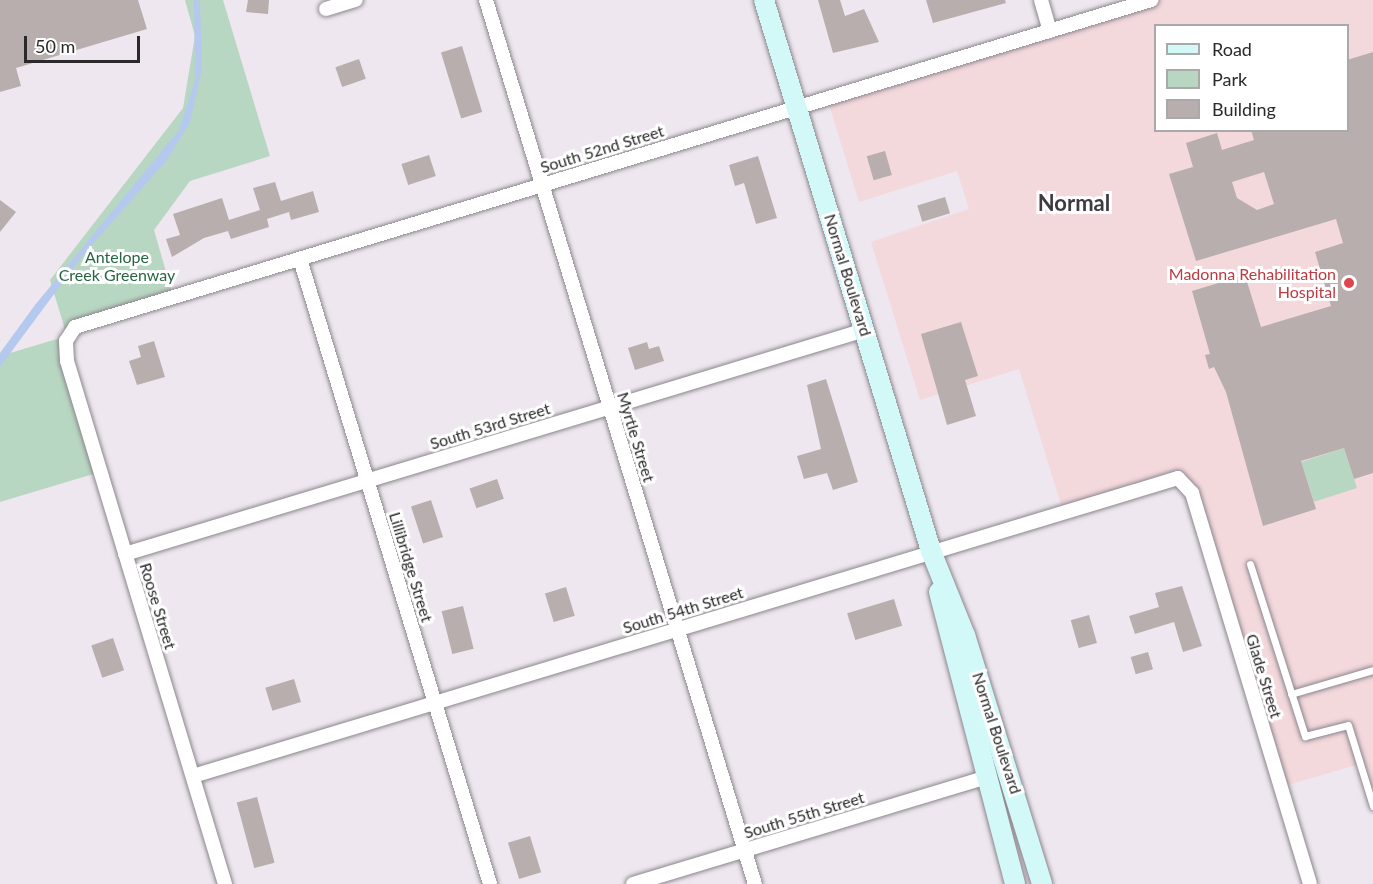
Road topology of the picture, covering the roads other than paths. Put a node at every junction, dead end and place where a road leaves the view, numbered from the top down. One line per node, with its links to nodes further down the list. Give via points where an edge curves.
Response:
1 (356, 0): 6 (street)
2 (486, 0): 9 (street, Myrtle Street)
3 (764, 0): 8 (main road, Normal Boulevard)
4 (1041, 0): 7 (street)
5 (1151, 0): 7 (street, South 52nd Street)
6 (326, 9)
7 (1050, 31): 8 (street, South 52nd Street)
8 (796, 107): 9 (street, South 52nd Street); 11 (main road, Normal Boulevard)
9 (542, 185): 10 (street, South 52nd Street); 13 (street, Myrtle Street)
10 (300, 259): 12 (street, South 52nd Street, via 84,323); 15 (street, Lillibridge Street)
11 (865, 330): 13 (street, South 53rd Street); 16 (main road, Normal Boulevard)
12 (68, 337): 17 (street, Roose Street, via 67,361)
13 (609, 407): 15 (street, South 53rd Street); 19 (street, Myrtle Street)
14 (1183, 480): 16 (street, South 54th Street, via 1167,479); 33 (street, Glade Street, via 1192,493)
15 (367, 481): 17 (street, South 53rd Street); 22 (street, Lillibridge Street)
16 (931, 551): 19 (street, South 54th Street); 24 (main road, Normal Boulevard); 32 (main road, Normal Boulevard, via 965,635)
17 (125, 554): 23 (street, Roose Street)
18 (1250, 564): 21 (lane)
19 (677, 629): 22 (street, South 54th Street); 26 (street, Myrtle Street)
20 (1373, 670): 21 (lane)
21 (1292, 694): 25 (lane, via 1305,736 1348,725)
22 (435, 702): 23 (street, South 54th Street); 28 (street, Lillibridge Street)
23 (193, 776): 27 (street, Roose Street)
24 (984, 778): 26 (street, South 55th Street); 31 (main road, Normal Boulevard)
25 (1373, 806)
26 (745, 850): 29 (street, South 55th Street); 30 (street, Myrtle Street)
27 (225, 884)
28 (490, 884)
29 (633, 884)
30 (755, 884)
31 (1014, 884)
32 (1042, 884)
33 (1310, 884)

